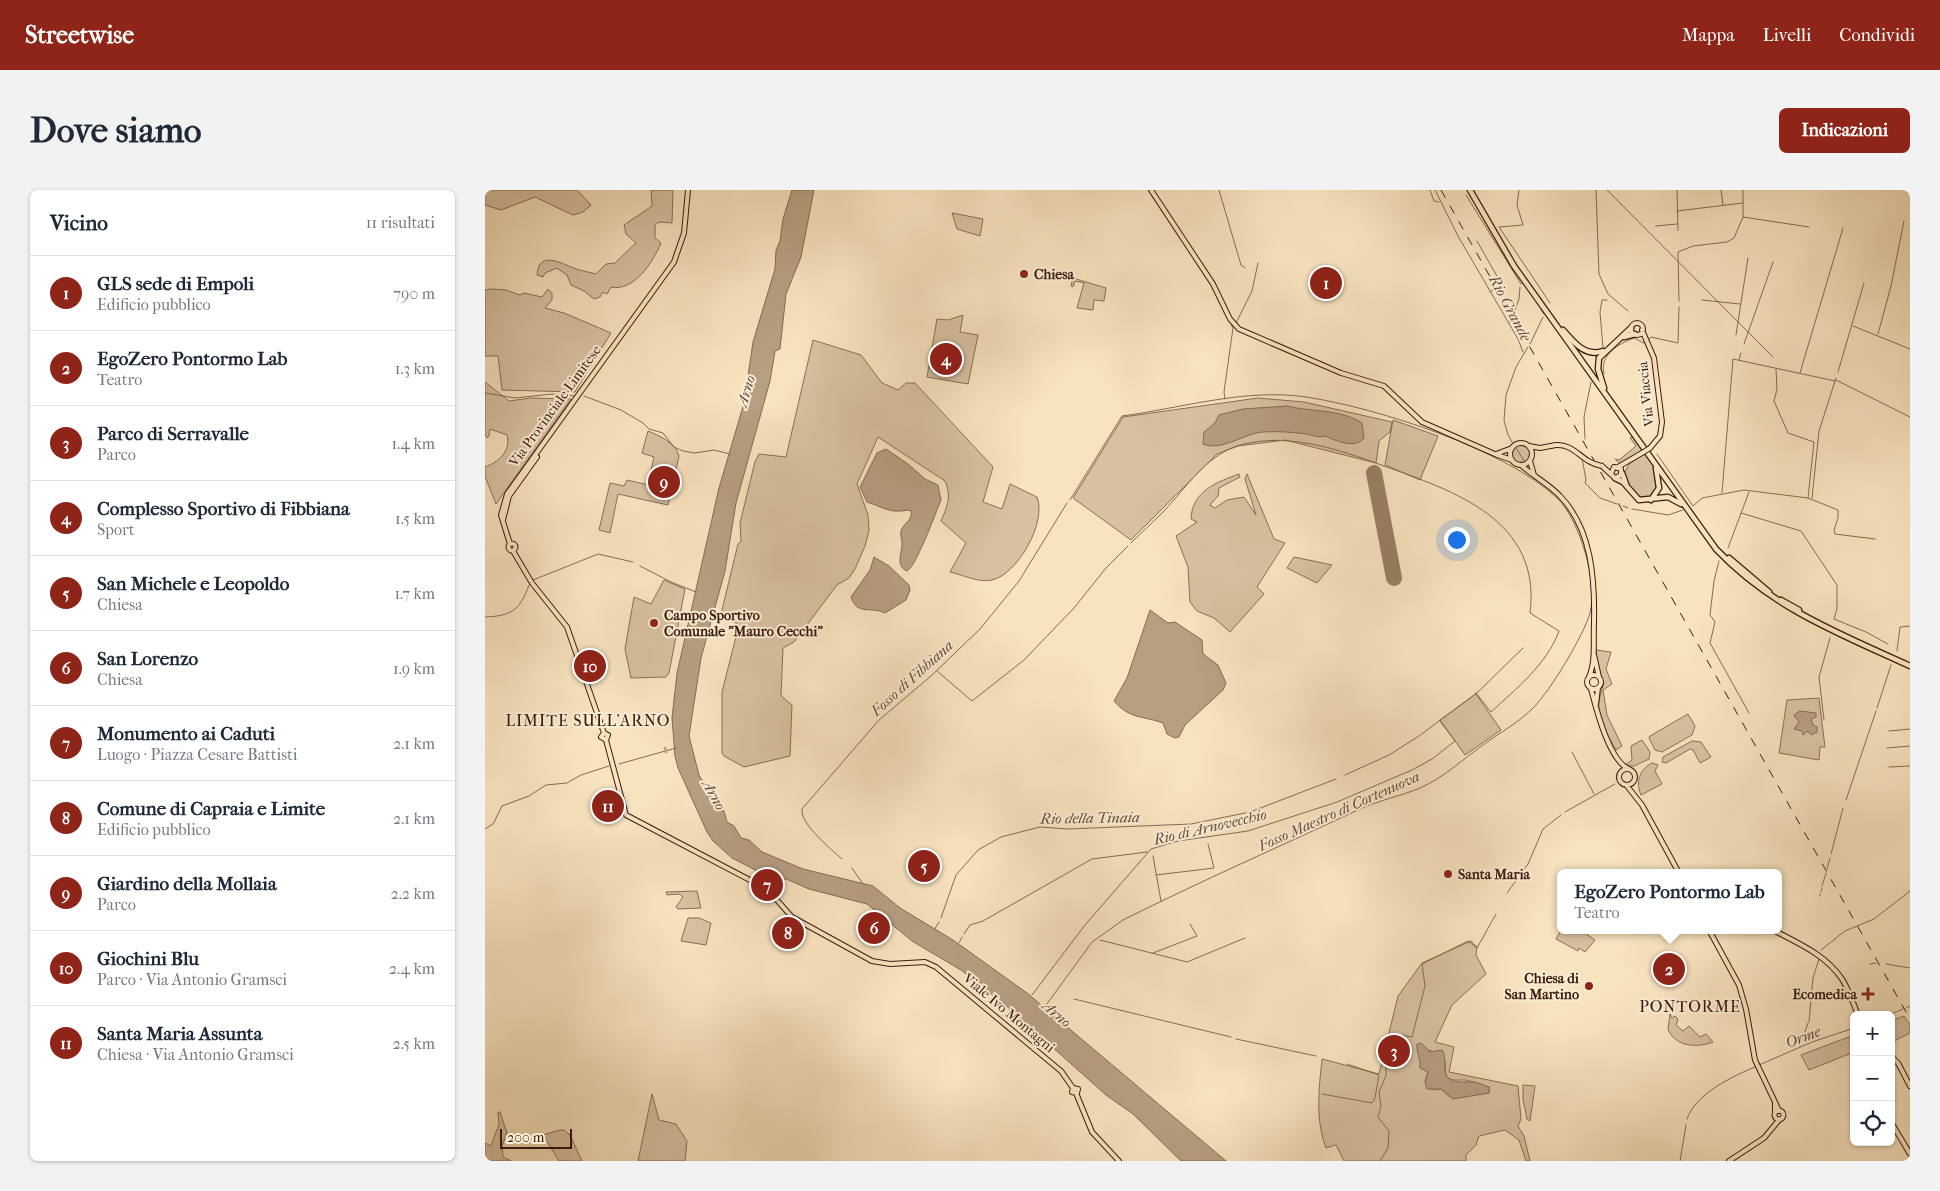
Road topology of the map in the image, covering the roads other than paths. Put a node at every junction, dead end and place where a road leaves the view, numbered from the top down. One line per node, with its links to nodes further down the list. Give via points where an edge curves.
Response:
1 (688, 190): 46 (main road, Via Provinciale Limitese, via 684,233 674,262 511,488 502,507 510,544 508,548 569,631 604,733 608,735 605,740 626,815 759,884 771,892 792,917 874,962)
2 (1151, 190): 15 (main road, via 1239,329 1341,373 1384,386 1422,422)
3 (1471, 190): 5 (highway, via 1516,264); 19 (highway, via 1514,266)
4 (1631, 328): 6 (main road, via 1637,323); 7 (main road); 8 (highway)
5 (1563, 330): 10 (highway, via 1588,352); 11 (highway)
6 (1642, 330): 7 (main road); 9 (main road)
7 (1635, 334): 8 (highway); 9 (main road)
8 (1623, 338): 10 (highway)
9 (1645, 342): 18 (main road, Via Viaccia, bridge, via 1655,360 1662,427 1659,438 1650,448)
10 (1606, 350): 11 (highway, via 1598,364)
11 (1604, 388): 30 (highway, via 1707,532 1739,568 1784,602)
12 (1529, 446): 13 (main road); 14 (main road, via 1521,443); 16 (main road)
13 (1547, 447): 16 (main road); 21 (main road, bridge, via 1569,447 1588,463)
14 (1512, 448): 15 (main road); 17 (main road)
15 (1495, 454): 17 (main road)
16 (1531, 458): 20 (main road); 25 (main road)
17 (1512, 460): 20 (main road)
18 (1630, 462): 22 (main road); 23 (main road)
19 (1654, 463): 27 (highway, via 1659,488); 28 (highway)
20 (1521, 465): 25 (main road)
21 (1602, 466): 22 (main road); 24 (main road)
22 (1616, 467): 23 (main road); 24 (main road)
23 (1622, 473): 24 (main road); 26 (highway)
24 (1613, 476): 26 (highway)
25 (1535, 477): 29 (main road, via 1563,500 1583,535 1594,582)
26 (1629, 489): 27 (highway, via 1639,500)
27 (1650, 500): 28 (highway, via 1673,498)
28 (1690, 514): 30 (highway, via 1721,554 1762,591 1791,609)
29 (1593, 648): 32 (main road); 33 (main road)
30 (1884, 652): 31 (highway)
31 (1910, 665)
32 (1589, 677): 33 (main road); 35 (main road, via 1587,683)
33 (1599, 677): 34 (main road)
34 (1598, 688): 35 (main road); 36 (main road)
35 (1591, 689): 36 (main road)
36 (1596, 706): 37 (main road, via 1599,722)
37 (1616, 755): 38 (main road); 39 (main road)
38 (1629, 769): 39 (main road); 40 (main road, via 1635,773)
39 (1620, 774): 41 (main road, via 1620,781)
40 (1634, 782): 41 (main road); 42 (main road)
41 (1627, 786): 42 (main road)
42 (1642, 805): 43 (main road)
43 (1677, 869)
44 (1711, 934): 50 (main road, via 1743,997 1755,1060 1775,1102)
45 (1781, 934): 47 (main road, via 1831,965 1843,981)
46 (925, 962): 55 (main road, Viale Ivo Montagni, via 946,975 1061,1071 1073,1088 1072,1092 1076,1093 1092,1132)
47 (1856, 1011)
48 (1895, 1060): 49 (main road)
49 (1910, 1086)
50 (1776, 1113): 51 (main road); 51 (main road, via 1783,1115); 52 (main road)
51 (1779, 1120): 52 (main road)
52 (1772, 1128): 56 (main road, via 1764,1138)
53 (1895, 1129): 54 (main road)
54 (1910, 1154)
55 (1119, 1161)
56 (1729, 1161)

